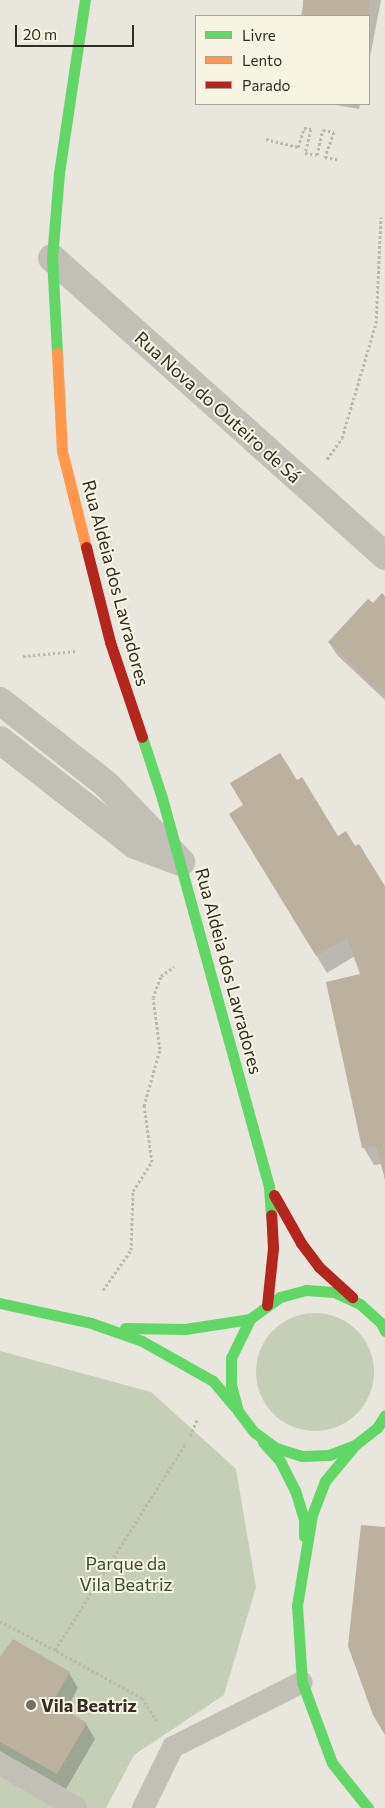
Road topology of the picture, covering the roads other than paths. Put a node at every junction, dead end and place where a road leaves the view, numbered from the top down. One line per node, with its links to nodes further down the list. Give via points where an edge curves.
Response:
1 (85, 0): 2 (main road, Rua Aldeia dos Lavradores, via 59,173)
2 (52, 258): 3 (street, Rua Nova do Outeiro de Sá); 6 (main road, Rua Aldeia dos Lavradores, via 62,451 110,642)
3 (385, 556)
4 (0, 701): 6 (street, via 107,785)
5 (0, 740): 6 (street, via 135,845)
6 (181, 862): 7 (main road, Rua Aldeia dos Lavradores)
7 (270, 1188): 9 (main road, Rua Aldeia dos Lavradores, via 305,1249 319,1267); 10 (main road, Rua Aldeia dos Lavradores, via 273,1248)
8 (0, 1303): 12 (main road)
9 (360, 1304): 10 (main road, via 334,1292 306,1290 280,1297); 13 (main road, Rua Aldeia dos Lavradores)
10 (267, 1305): 11 (main road)
11 (250, 1319): 12 (main road, via 185,1328 147,1329); 14 (main road, via 232,1358 231,1385)
12 (92, 1323): 14 (main road, via 142,1341 182,1361 213,1381)
13 (384, 1326)
14 (238, 1411): 17 (main road)
15 (385, 1414): 16 (main road)
16 (381, 1427): 18 (main road)
17 (254, 1432): 18 (main road, via 276,1448 302,1456 329,1455); 19 (main road, via 280,1461 295,1490 304,1519)
18 (355, 1445): 19 (main road, via 325,1482 312,1515)
19 (304, 1550): 20 (main road, via 297,1606)
20 (302, 1682): 23 (lane, via 173,1747); 24 (main road, via 332,1763)
21 (0, 1764): 22 (lane)
22 (76, 1808)
23 (143, 1808)
24 (368, 1808)

